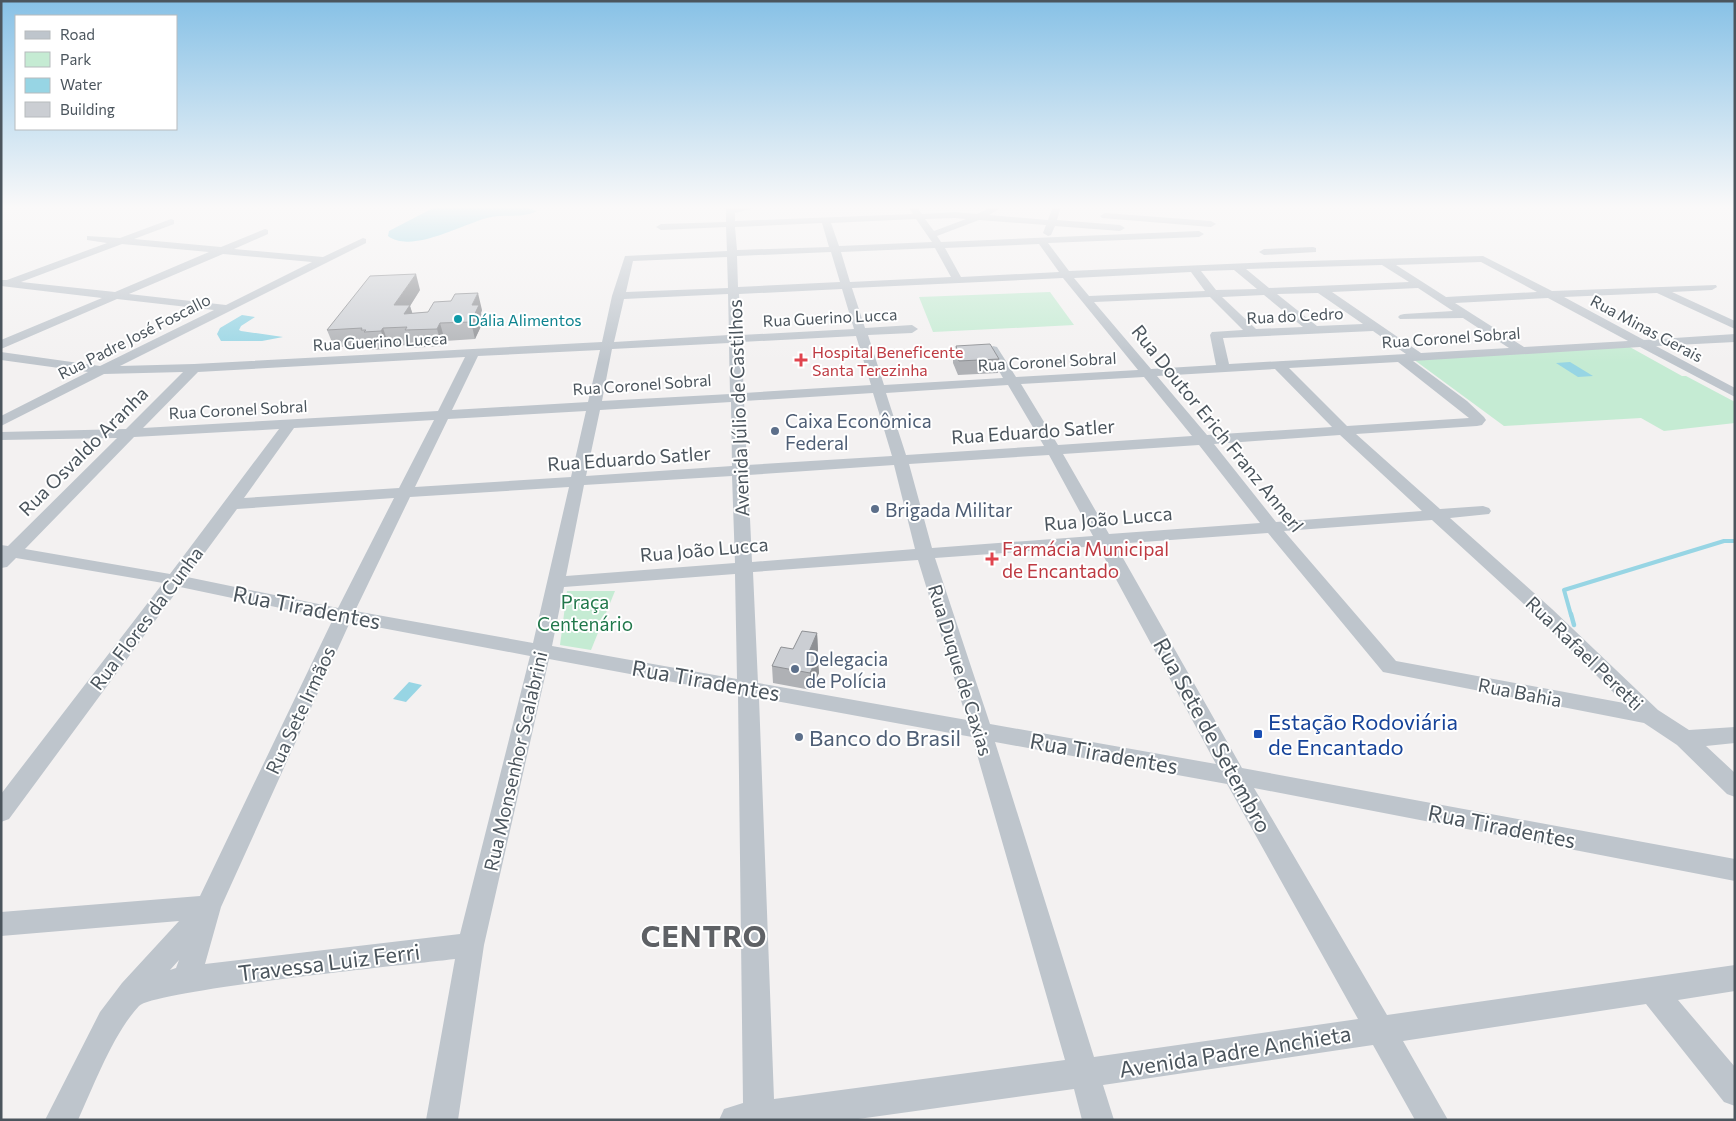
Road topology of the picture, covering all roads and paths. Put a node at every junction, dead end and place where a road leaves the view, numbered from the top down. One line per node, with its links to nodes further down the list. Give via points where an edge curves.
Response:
1 (72, 258): 18 (street)
2 (205, 258): 27 (street)
3 (303, 258): 11 (street)
4 (326, 258): 11 (street, Rua Padre José Foscallo)
5 (629, 258): 28 (street, Rua Monsenhor Scalabrini)
6 (732, 258): 22 (street, Avenida Júlio de Castilhos)
7 (838, 258): 20 (street, Rua Duque de Caxias)
8 (946, 258): 17 (street)
9 (1054, 258): 16 (street, Rua Doutor Erich Franz Annerl)
10 (1268, 258): 13 (street)
11 (322, 260): 32 (street, Rua Padre José Foscallo)
12 (1384, 261): 13 (street); 19 (street); 29 (street, Rua Minas Gerais, via 1483,259)
13 (1272, 265): 14 (street)
14 (1237, 267): 15 (street); 25 (street)
15 (1194, 269): 16 (street); 26 (street)
16 (1066, 275): 17 (street); 30 (street, Rua Doutor Erich Franz Annerl)
17 (958, 281): 20 (street)
18 (3, 284): 27 (street)
19 (1420, 285): 23 (street); 31 (street)
20 (847, 286): 22 (street); 39 (street, Rua Duque de Caxias)
21 (1712, 287): 24 (street)
22 (733, 290): 28 (street); 41 (street, Avenida Júlio de Castilhos)
23 (1320, 290): 25 (street); 36 (street)
24 (1658, 290): 29 (street); 35 (street)
25 (1270, 293): 26 (street); 38 (street)
26 (1214, 294): 30 (street); 40 (street)
27 (115, 296): 32 (street); 44 (street)
28 (618, 296): 45 (street, Rua Monsenhor Scalabrini)
29 (1554, 296): 31 (street); 43 (street, Rua Minas Gerais)
30 (1086, 299): 56 (street, Rua Doutor Erich Franz Annerl)
31 (1444, 300): 33 (street)
32 (226, 308): 55 (street, Rua Padre José Foscallo)
33 (1465, 314): 34 (street); 47 (street)
34 (1404, 317)
35 (1735, 326)
36 (1375, 328): 38 (street, Rua do Cedro); 50 (street)
37 (912, 329): 39 (street, Rua Guerino Lucca)
38 (1314, 330): 40 (street, Rua do Cedro)
39 (860, 332): 41 (street, Rua Guerino Lucca); 58 (street, Rua Duque de Caxias)
40 (1253, 333): 54 (street, Rua do Cedro, via 1216,335)
41 (735, 338): 45 (street, Rua Guerino Lucca); 60 (street, Avenida Júlio de Castilhos)
42 (1735, 338): 43 (street, Rua Coronel Sobral)
43 (1640, 343): 47 (street, Rua Coronel Sobral); 59 (street, Rua Minas Gerais)
44 (1, 345)
45 (607, 345): 48 (street, Rua Guerino Lucca); 61 (street, Rua Monsenhor Scalabrini)
46 (993, 350): 57 (street, Rua Sete de Setembro)
47 (1521, 350): 50 (street, Rua Coronel Sobral)
48 (474, 352): 53 (street, Rua Guerino Lucca); 62 (street, Rua Sete Irmãos)
49 (1, 356): 55 (street, Rua Guerino Lucca)
50 (1417, 356): 51 (street, Rua Coronel Sobral)
51 (1401, 358): 52 (street, Rua Coronel Sobral); 65 (street, Rua Eduardo Satler, via 1479,420)
52 (1279, 366): 54 (street, Rua Coronel Sobral); 65 (street)
53 (194, 368): 55 (street, Rua Guerino Lucca); 66 (street, Rua Osvaldo Aranha)
54 (1224, 368): 56 (street, Rua Coronel Sobral)
55 (102, 370): 63 (street, Rua Padre José Foscallo)
56 (1146, 373): 57 (street, Rua Coronel Sobral); 68 (street, Rua Doutor Erich Franz Annerl)
57 (1010, 380): 58 (street, Rua Coronel Sobral); 69 (street, Rua Sete de Setembro)
58 (877, 388): 60 (street, Rua Coronel Sobral); 70 (street, Rua Duque de Caxias)
59 (1735, 393)
60 (738, 396): 61 (street, Rua Coronel Sobral); 71 (street, Avenida Júlio de Castilhos)
61 (594, 405): 62 (street, Rua Coronel Sobral); 72 (street, Rua Monsenhor Scalabrini)
62 (444, 415): 64 (street, Rua Coronel Sobral); 73 (street, Rua Sete Irmãos)
63 (1, 422)
64 (290, 424): 66 (street, Rua Coronel Sobral); 74 (street, Rua Flores da Cunha)
65 (1343, 430): 68 (street, Rua Eduardo Satler); 76 (street, Rua Rafael Peretti)
66 (129, 432): 67 (street, Rua Coronel Sobral); 79 (street, Rua Osvaldo Aranha)
67 (1, 436)
68 (1204, 440): 69 (street, Rua Eduardo Satler); 77 (street, Rua Doutor Erich Franz Annerl)
69 (1054, 450): 70 (street, Rua Eduardo Satler); 78 (street, Rua Sete de Setembro)
70 (900, 459): 71 (street, Rua Eduardo Satler); 80 (street, Rua Duque de Caxias)
71 (742, 471): 72 (street, Rua Eduardo Satler); 81 (street, Avenida Júlio de Castilhos)
72 (578, 481): 73 (street, Rua Eduardo Satler); 83 (street, Rua Monsenhor Scalabrini)
73 (405, 493): 74 (street, Rua Eduardo Satler); 84 (street, Rua Sete Irmãos)
74 (232, 504): 82 (street, Rua Flores da Cunha)
75 (1483, 511): 76 (street, Rua João Lucca)
76 (1436, 516): 77 (street, Rua João Lucca); 88 (street, Rua Rafael Peretti, via 1545,613)
77 (1271, 526): 78 (street, Rua João Lucca); 86 (street, Rua Doutor Erich Franz Annerl)
78 (1105, 539): 80 (street, Rua João Lucca); 92 (street, Rua Sete de Setembro)
79 (5, 555): 82 (street, Rua Tiradentes)
80 (925, 555): 81 (street, Rua João Lucca); 89 (street, Rua Duque de Caxias)
81 (743, 566): 83 (street, Rua João Lucca); 87 (street, Avenida Júlio de Castilhos)
82 (175, 580): 84 (street, Rua Tiradentes); 94 (street, Rua Flores da Cunha)
83 (556, 582): 85 (street, Rua Monsenhor Scalabrini)
84 (344, 615): 85 (street, Rua Tiradentes); 96 (street, Rua Sete Irmãos)
85 (541, 650): 87 (street, Rua Tiradentes); 98 (street, Rua Monsenhor Scalabrini)
86 (1390, 667): 88 (street, Rua Bahia)
87 (748, 688): 89 (street, Rua Tiradentes); 106 (street, Avenida Júlio de Castilhos)
88 (1650, 716): 91 (street, Rua Rafael Peretti)
89 (981, 731): 92 (street, Rua Tiradentes); 104 (street, Rua Duque de Caxias)
90 (1735, 734): 91 (street)
91 (1685, 739): 93 (street, Rua Rafael Peretti)
92 (1235, 777): 95 (street, Rua Tiradentes); 103 (street, Rua Sete de Setembro)
93 (1735, 788)
94 (1, 812)
95 (1735, 870)
96 (208, 907): 97 (street); 100 (street); 102 (street)
97 (1, 924)
98 (471, 945): 100 (street, Travessa Luiz Ferri); 108 (street, Rua Monsenhor Scalabrini)
99 (1735, 978): 101 (street, Avenida Padre Anchieta)
100 (187, 979): 102 (street, Travessa Luiz Ferri)
101 (1652, 989): 103 (street, Avenida Padre Anchieta); 105 (street)
102 (132, 993): 107 (street, via 110,1022)
103 (1381, 1028): 104 (street, Avenida Padre Anchieta); 110 (street, Rua Sete de Setembro)
104 (1084, 1073): 106 (street, Avenida Padre Anchieta); 109 (street, Rua Duque de Caxias)
105 (1735, 1091)
106 (751, 1119)
107 (60, 1120)
108 (442, 1120)
109 (1098, 1120)
110 (1432, 1120)

